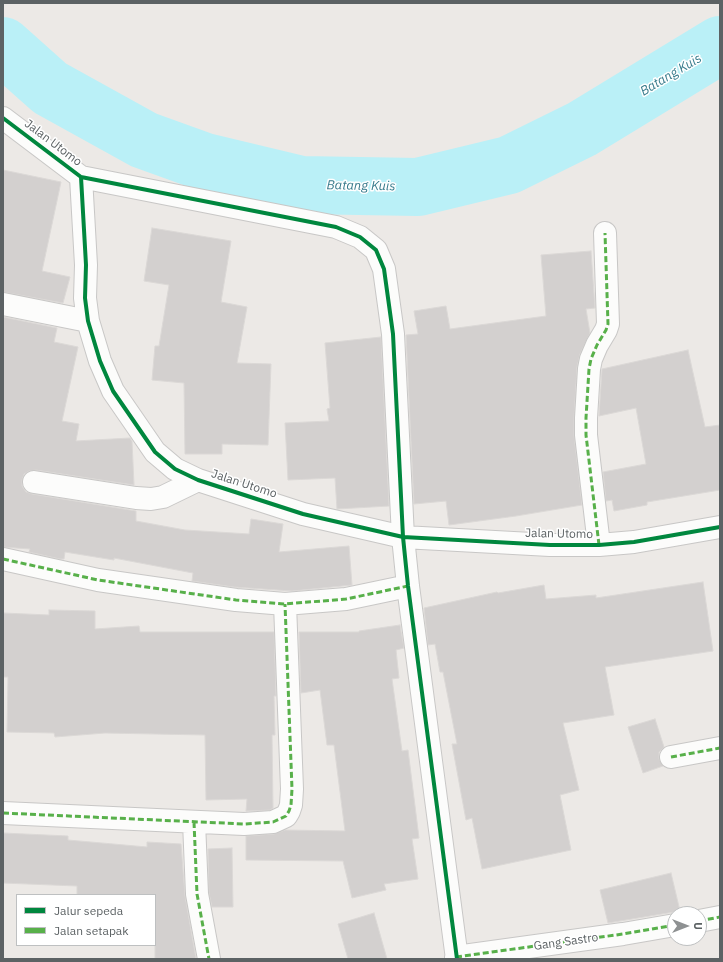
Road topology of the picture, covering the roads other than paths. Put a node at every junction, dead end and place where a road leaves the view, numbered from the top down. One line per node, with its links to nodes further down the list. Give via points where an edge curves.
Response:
1 (3, 118): 2 (street, Jalan Utomo)
2 (82, 177): 5 (street, Jalan Utomo, via 85,298); 9 (street, via 336,227 360,237 376,250 384,269 393,334)
3 (605, 233): 10 (street, via 608,324 591,359 586,418)
4 (3, 304): 5 (street)
5 (88, 321): 6 (street, Jalan Utomo, via 100,361 113,391 155,452 175,468)
6 (198, 480): 7 (street, via 163,497 151,499); 9 (street, Jalan Utomo, via 304,514)
7 (34, 482)
8 (720, 527): 10 (street, Jalan Utomo, via 634,542)
9 (403, 537): 10 (street, Jalan Utomo); 12 (street)
10 (599, 545)
11 (3, 559): 13 (street, via 98,580 236,600)
12 (408, 586): 13 (street, via 346,599); 21 (street)
13 (285, 604): 17 (street, via 292,789 289,811 286,816 273,822)
14 (720, 748): 15 (street)
15 (671, 757)
16 (3, 813): 17 (street)
17 (194, 822): 22 (street, via 197,894)
18 (720, 917): 19 (street)
19 (707, 919)
20 (667, 926): 21 (street, Gang Sastro)
21 (457, 958)
22 (209, 959)

